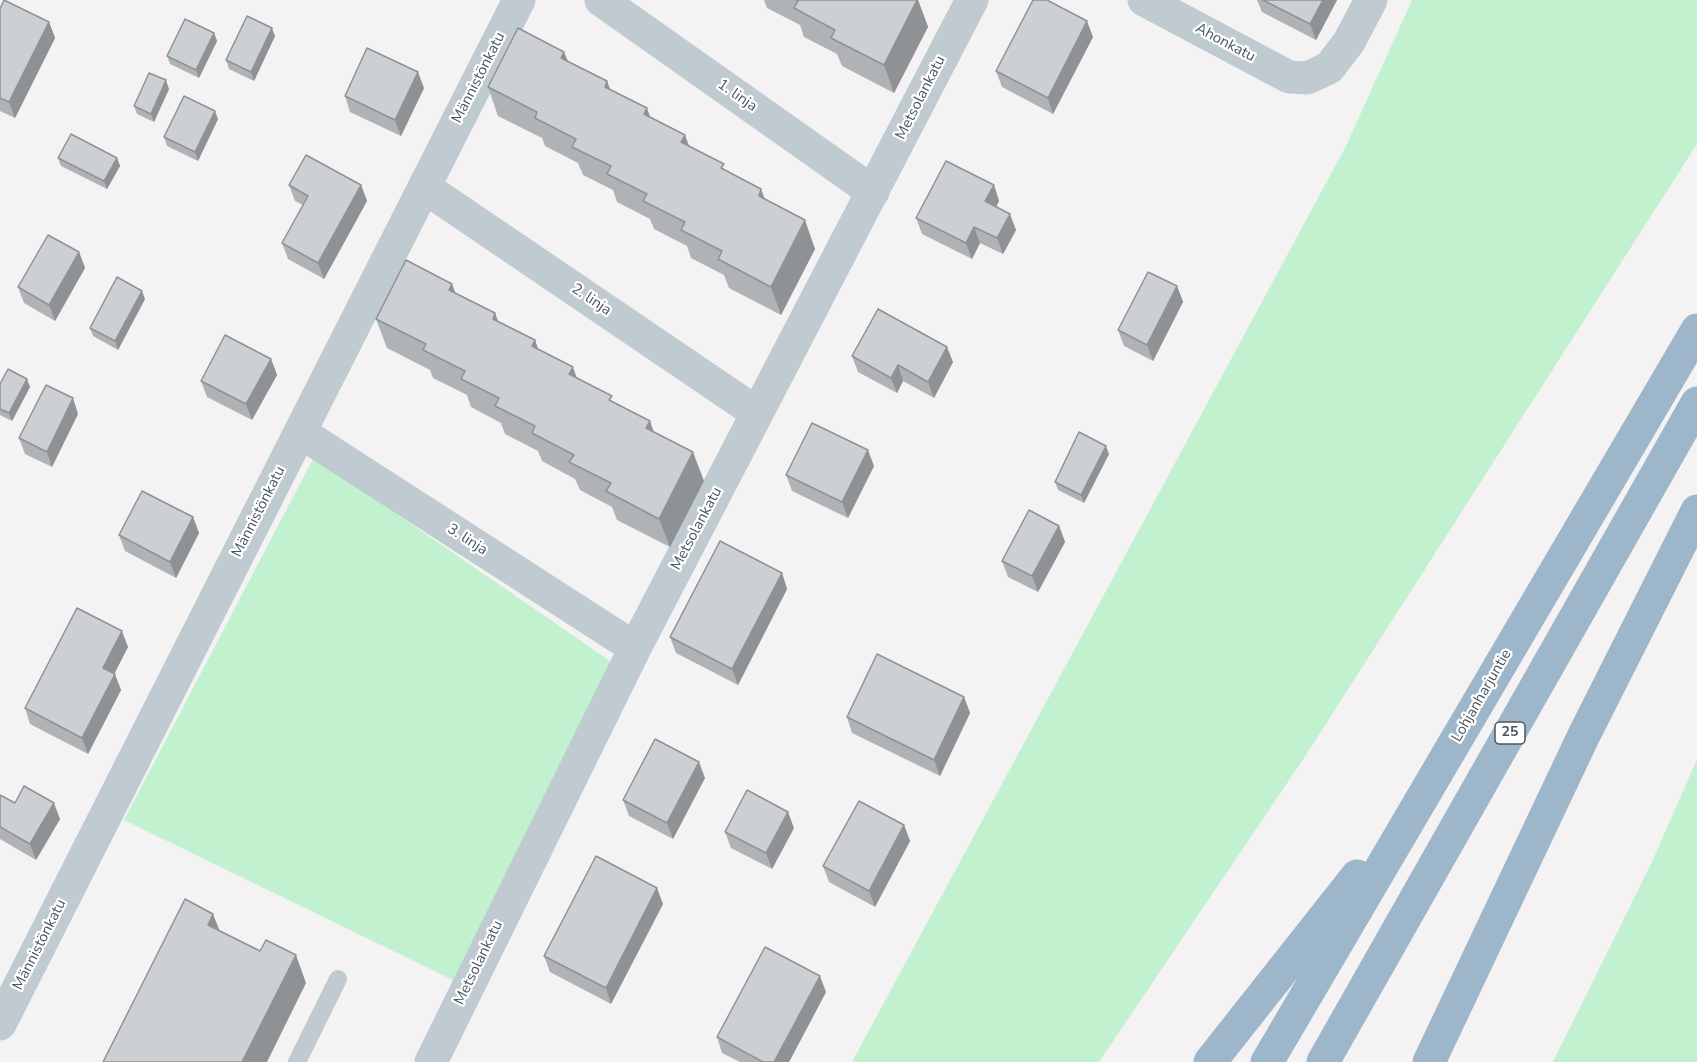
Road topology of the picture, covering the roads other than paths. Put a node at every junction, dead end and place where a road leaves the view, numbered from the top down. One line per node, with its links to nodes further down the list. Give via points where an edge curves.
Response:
1 (519, 0): 6 (street, Männistönkatu)
2 (601, 0): 7 (street, 1. linja)
3 (972, 0): 7 (street, Metsolankatu)
4 (1144, 0): 5 (street, Ahonkatu, via 1289,77 1307,78 1329,68)
5 (1371, 0)
6 (424, 187): 10 (street, 2. linja); 11 (street, Männistönkatu)
7 (873, 192): 10 (street, Metsolankatu)
8 (1697, 330): 14 (highway, Lohjanharjuntie)
9 (1697, 403): 21 (highway, 25)
10 (757, 413): 13 (street, Metsolankatu)
11 (300, 432): 13 (street, 3. linja); 16 (street, Männistönkatu)
12 (1697, 511): 22 (highway, via 1584,735)
13 (635, 648): 18 (street, Metsolankatu)
14 (1429, 785): 19 (highway); 20 (highway, Lohjanharjuntie)
15 (339, 979): 17 (lane)
16 (0, 1024)
17 (297, 1062)
18 (430, 1062)
19 (1210, 1062)
20 (1267, 1062)
21 (1323, 1062)
22 (1428, 1062)

